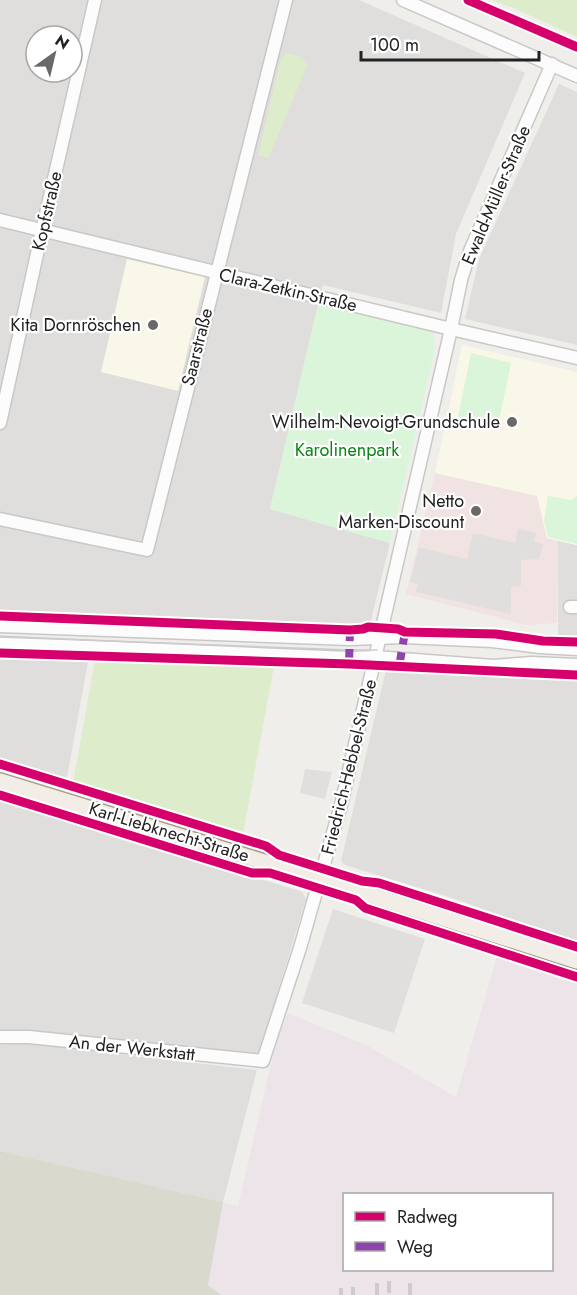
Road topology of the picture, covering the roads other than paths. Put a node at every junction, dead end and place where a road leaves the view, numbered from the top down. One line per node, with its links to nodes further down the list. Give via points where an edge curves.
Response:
1 (95, 0): 7 (street, Kopfstraße)
2 (286, 0): 8 (street, Saarstraße)
3 (403, 0): 4 (street)
4 (552, 64): 5 (street); 9 (street, Ewald-Müller-Straße, via 470,251)
5 (577, 76)
6 (0, 220): 7 (street, Clara-Zetkin-Straße)
7 (42, 231): 8 (street, Clara-Zetkin-Straße); 11 (street, Kopfstraße)
8 (216, 273): 9 (street, Clara-Zetkin-Straße); 12 (street, Saarstraße, via 147,550)
9 (451, 329): 10 (street, Clara-Zetkin-Straße); 15 (street, Ewald-Müller-Straße)
10 (577, 358)
11 (0, 423)
12 (0, 519)
13 (0, 626): 15 (street, via 350,639)
14 (0, 644): 15 (street, via 349,658)
15 (378, 646): 16 (street, via 492,641); 17 (street, via 493,666); 19 (street, Friedrich-Hebbel-Straße)
16 (577, 649)
17 (577, 665)
18 (0, 781): 19 (main road, Karl-Liebknecht-Straße)
19 (320, 879): 20 (main road, Karl-Liebknecht-Straße); 22 (street, Friedrich-Hebbel-Straße)
20 (577, 961)
21 (0, 1037): 22 (street, An der Werkstatt)
22 (263, 1061)

